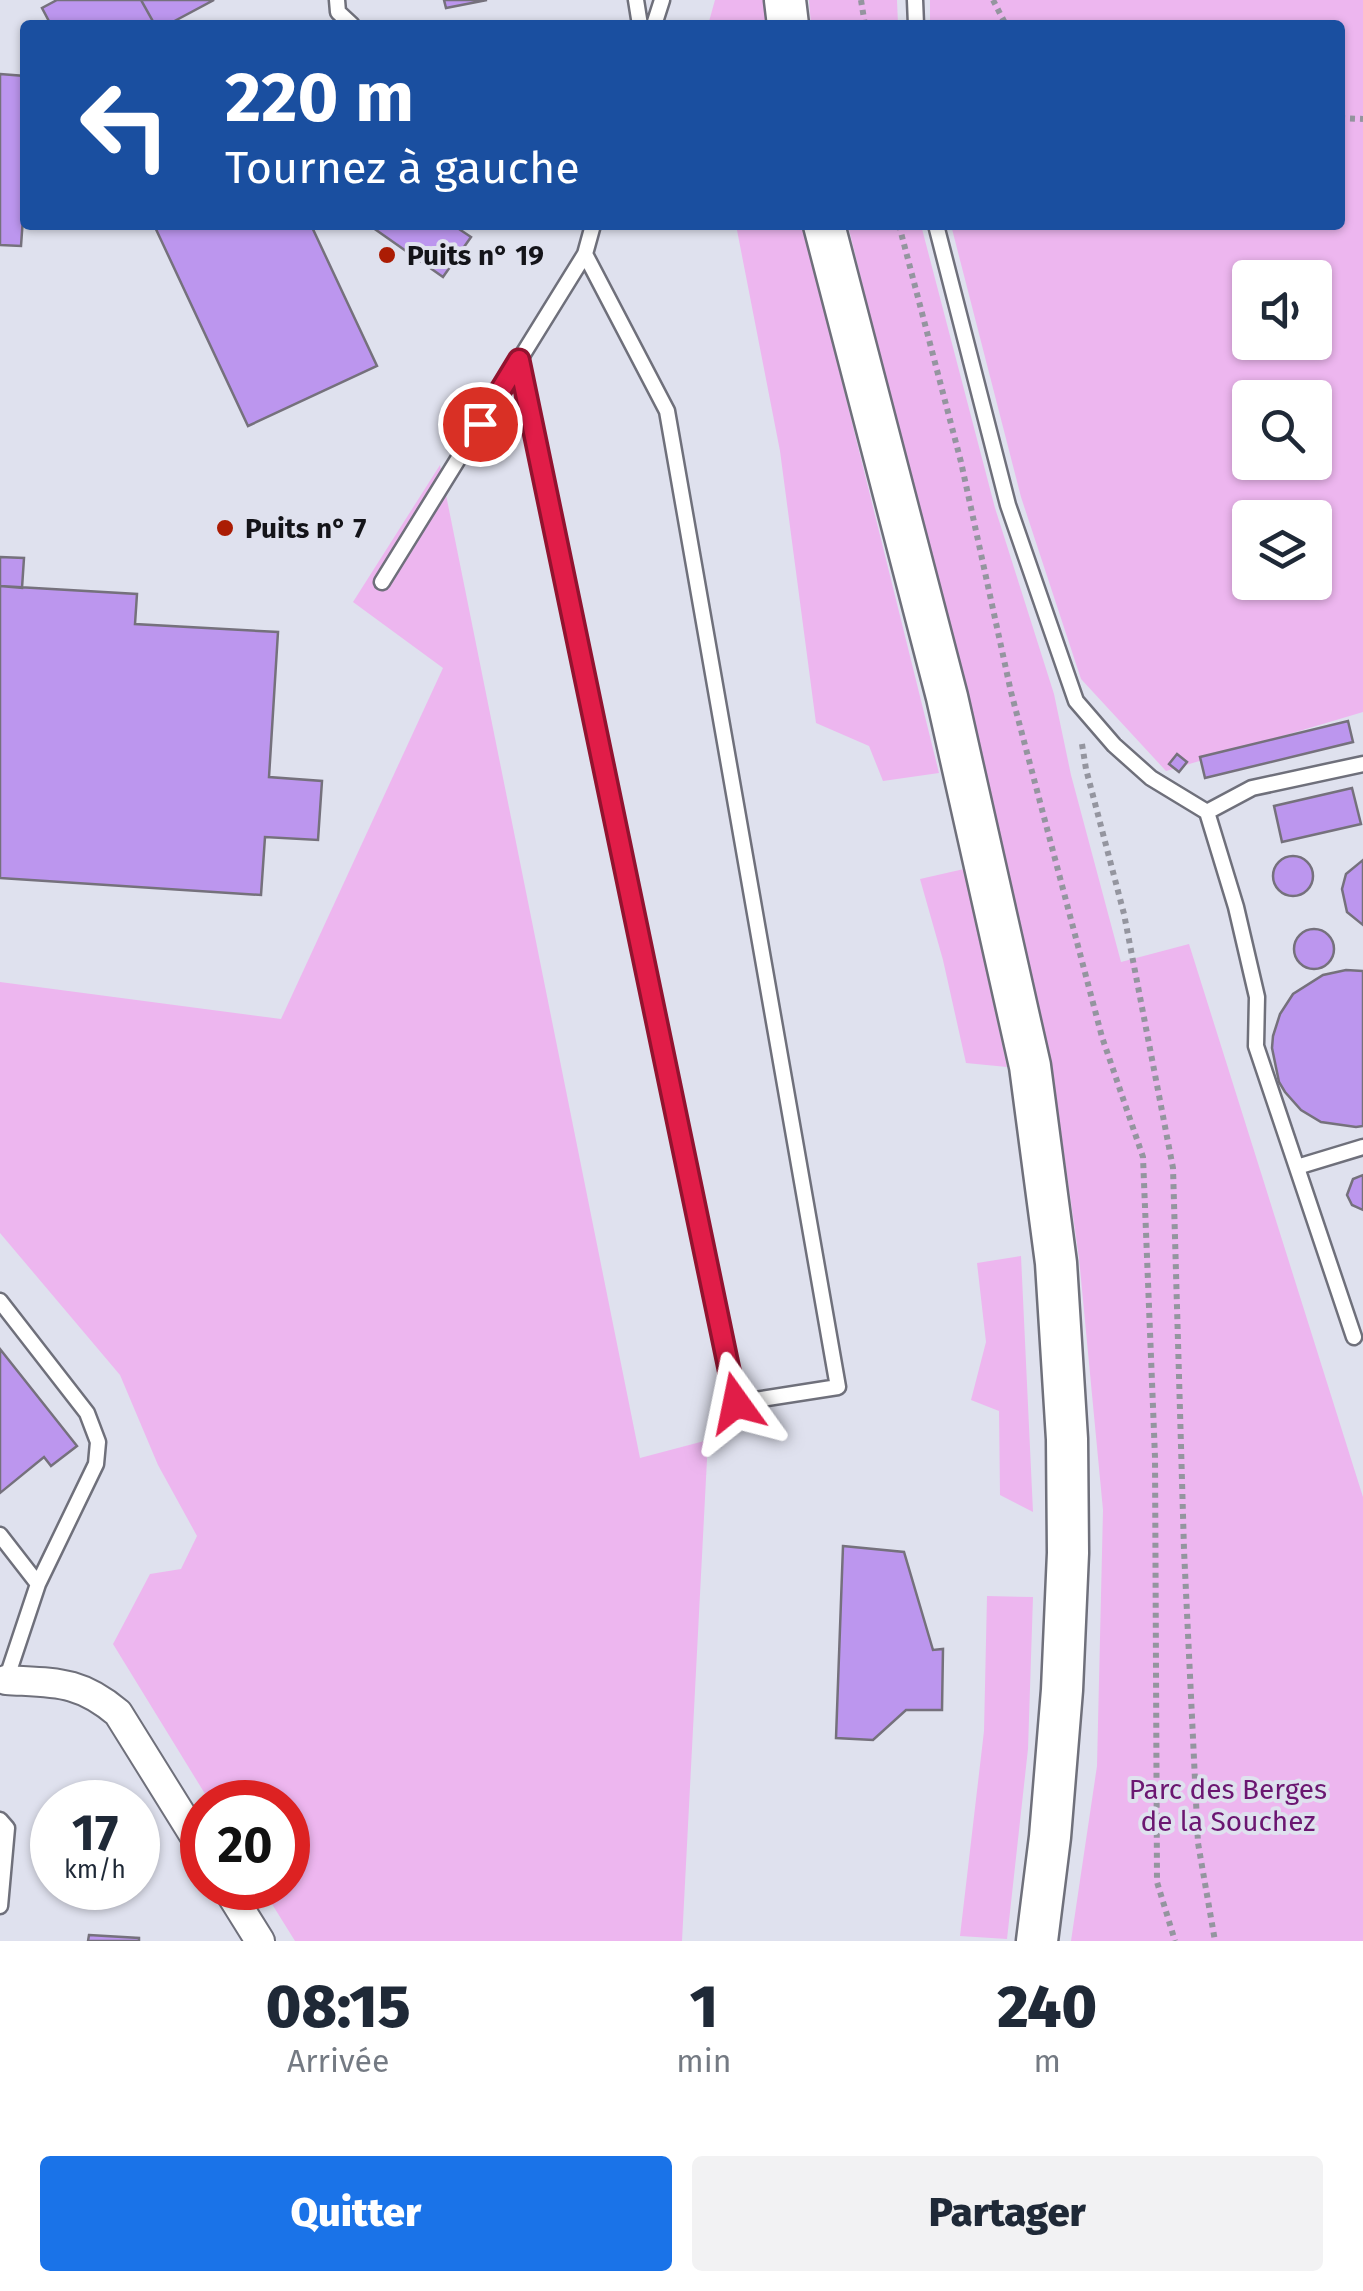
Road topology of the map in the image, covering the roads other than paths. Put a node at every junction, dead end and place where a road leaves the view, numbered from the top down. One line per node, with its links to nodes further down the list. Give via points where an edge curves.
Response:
1 (592, 230): 4 (lane)
2 (825, 230): 21 (main road, via 946,696 1030,1066 1056,1263 1068,1553)
3 (937, 230): 8 (lane, via 1008,505 1076,702 1151,778)
4 (585, 254): 5 (lane); 5 (lane, via 668,411 838,1387 736,1403)
5 (519, 360): 6 (lane)
6 (382, 582)
7 (1363, 764): 8 (lane, via 1252,788)
8 (1207, 812): 10 (lane, via 1256,997 1256,1046)
9 (1363, 1147): 10 (lane)
10 (1297, 1168): 12 (lane)
11 (0, 1301): 14 (lane, via 87,1413 98,1442 96,1464)
12 (1354, 1337)
13 (0, 1535): 14 (lane)
14 (38, 1584): 15 (lane)
15 (3, 1682): 16 (street, via 67,1684 99,1697 118,1713)
16 (180, 1813)
17 (0, 1820): 18 (lane, via 7,1828)
18 (0, 1906)
19 (241, 1910): 20 (street)
20 (260, 1941)
21 (1038, 1941)

